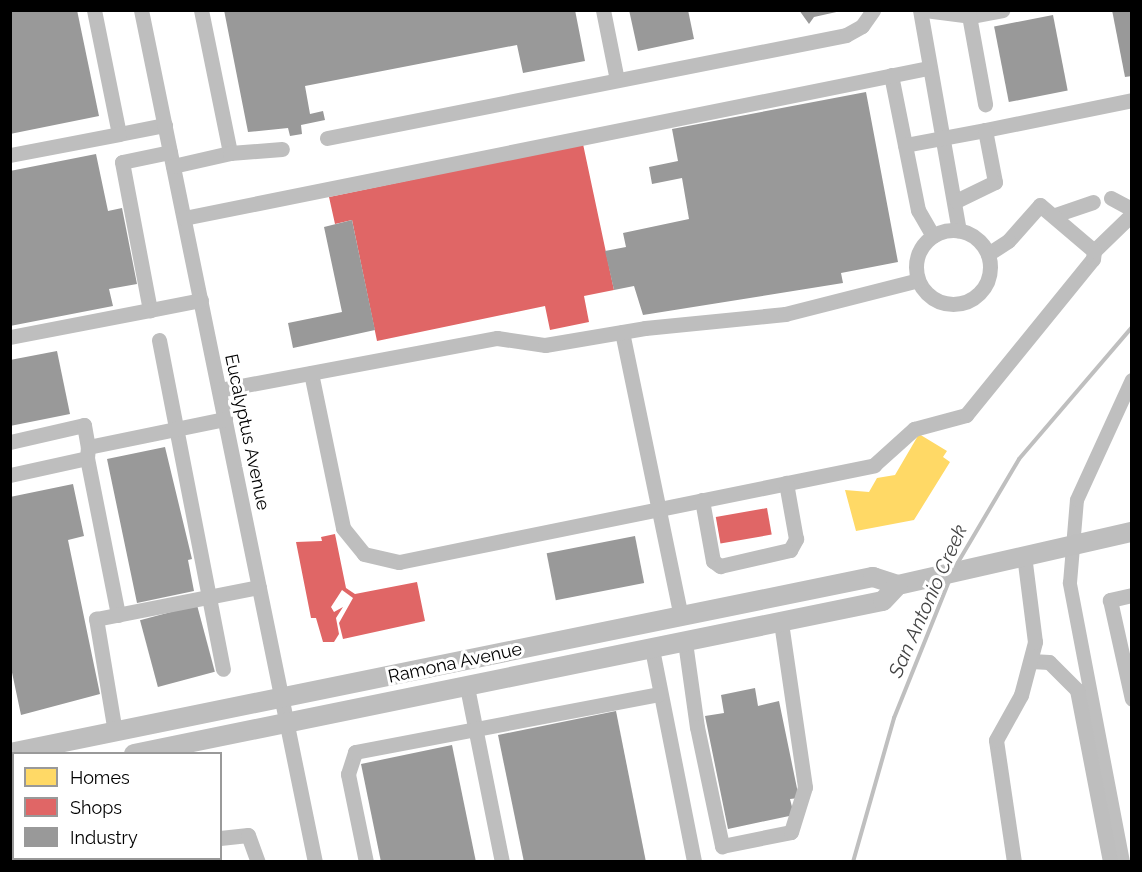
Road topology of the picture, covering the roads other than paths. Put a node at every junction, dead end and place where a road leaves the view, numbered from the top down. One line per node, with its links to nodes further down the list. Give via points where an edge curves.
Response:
1 (94, 10): 17 (street)
2 (141, 10): 15 (street, Eucalyptus Avenue)
3 (201, 10): 22 (street)
4 (603, 10): 12 (street)
5 (873, 10): 12 (street, via 862,26 846,35)
6 (920, 10): 10 (street)
7 (925, 10): 9 (street)
8 (1002, 10): 9 (street)
9 (968, 13): 14 (street)
10 (928, 68): 11 (street); 19 (street)
11 (891, 75): 20 (street); 30 (street)
12 (617, 80): 18 (street)
13 (1131, 100): 16 (street)
14 (985, 104)
15 (165, 125): 17 (street); 24 (street, Eucalyptus Avenue)
16 (985, 130): 19 (street); 26 (street, via 995,182)
17 (119, 134): 23 (street)
18 (327, 138)
19 (943, 139): 20 (street); 26 (street)
20 (905, 145): 32 (street, via 918,210)
21 (282, 149): 22 (street)
22 (230, 153): 24 (street)
23 (10, 155)
24 (172, 159): 30 (street, Eucalyptus Avenue); 37 (street, via 122,162)
25 (1111, 198): 28 (street)
26 (956, 201): 31 (street)
27 (1093, 202): 29 (street)
28 (1131, 212): 33 (street)
29 (1055, 215): 33 (street); 34 (street, via 1040,205 1033,208 1008,241)
30 (184, 218): 36 (street, Eucalyptus Avenue)
31 (959, 231): 32 (street); 34 (street, via 980,242)
32 (933, 236): 35 (street, via 919,251)
33 (1094, 251): 48 (street, via 1093,259 966,415 914,429 874,465)
34 (988, 254): 35 (street, via 987,283 966,302 937,301)
35 (918, 280): 38 (street, via 785,314)
36 (201, 300): 37 (street); 42 (street, Eucalyptus Avenue)
37 (150, 310): 39 (street)
38 (622, 332): 41 (street, via 545,345 497,338); 50 (street)
39 (10, 338)
40 (159, 340): 44 (street)
41 (311, 372): 42 (street); 50 (street, via 343,528 364,554 381,562)
42 (219, 390): 43 (street, Eucalyptus Avenue)
43 (225, 419): 44 (street); 54 (street, Eucalyptus Avenue)
44 (176, 429): 46 (street); 56 (street)
45 (10, 442): 46 (street, via 84,424)
46 (88, 453): 47 (street); 57 (street)
47 (10, 475)
48 (786, 483): 49 (street); 49 (street, via 796,539 790,550 720,566 713,561)
49 (702, 501): 50 (street)
50 (657, 510): 58 (street)
51 (1131, 532): 52 (main road, Ramona Avenue)
52 (1016, 557): 53 (main road, Ramona Avenue); 62 (street, via 1033,613)
53 (898, 585): 58 (main road, Ramona Avenue, via 873,577); 59 (main road, Ramona Avenue, via 883,601)
54 (259, 587): 56 (street); 66 (street, Eucalyptus Avenue)
55 (1131, 595): 67 (street, via 1110,600)
56 (209, 597): 57 (street); 63 (street)
57 (118, 615): 70 (street, via 96,619)
58 (681, 617): 60 (main road); 66 (main road, Ramona Avenue)
59 (781, 622): 60 (main road, Ramona Avenue); 60 (street, via 805,787 791,832 722,846)
60 (685, 642): 61 (main road, Ramona Avenue)
61 (652, 648): 64 (main road, Ramona Avenue); 65 (street)
62 (1031, 661): 80 (street, via 996,740); 81 (street, via 1049,662 1077,690)
63 (223, 669)
64 (467, 687): 68 (main road, Ramona Avenue); 69 (street)
65 (659, 694): 69 (street); 79 (street)
66 (282, 698): 68 (street, Eucalyptus Avenue); 70 (main road, Ramona Avenue)
67 (1131, 699)
68 (287, 723): 71 (main road, Ramona Avenue); 76 (street, Eucalyptus Avenue)
69 (474, 728): 77 (street, via 356,752 348,774); 78 (street)
70 (115, 732): 72 (main road, Ramona Avenue)
71 (176, 749): 73 (main road, Ramona Avenue)
72 (15, 752)
73 (145, 752)
74 (222, 838): 75 (street, via 249,835)
75 (258, 861)
76 (315, 861)
77 (366, 861)
78 (501, 861)
79 (694, 861)
80 (1014, 861)
81 (1110, 861)

